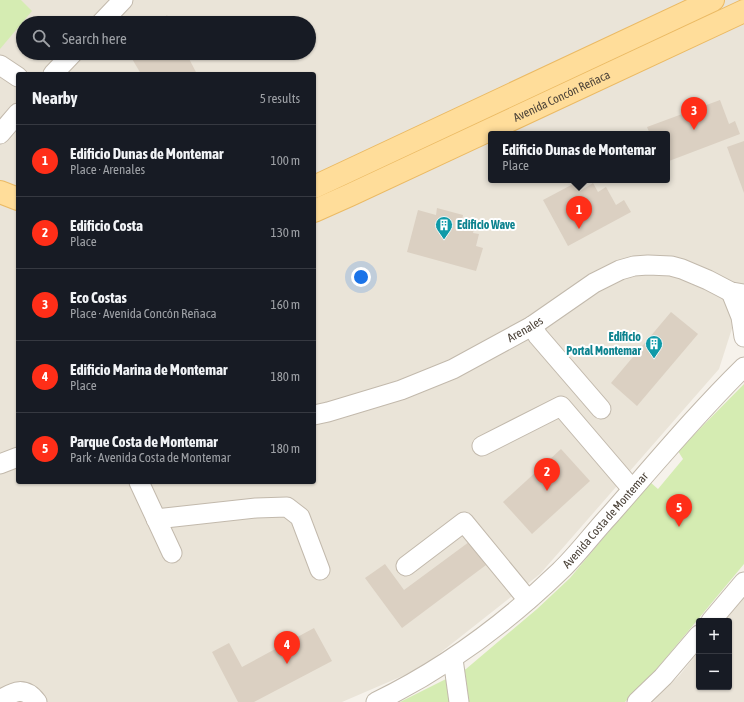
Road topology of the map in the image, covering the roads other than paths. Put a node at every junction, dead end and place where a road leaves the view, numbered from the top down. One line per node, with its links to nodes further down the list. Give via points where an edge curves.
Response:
1 (123, 0): 4 (street)
2 (713, 0): 11 (main road, Avenida Concón Reñaca)
3 (744, 11): 14 (main road, Avenida Concón Reñaca)
4 (108, 16)
5 (66, 60): 7 (street)
6 (0, 65): 8 (street)
7 (55, 72)
8 (16, 77)
9 (16, 115): 10 (street)
10 (0, 134)
11 (316, 186)
12 (0, 192): 13 (main road)
13 (16, 199)
14 (316, 210)
15 (737, 293): 16 (street, Arenales, via 682,269 660,265 634,266 609,274); 17 (street, Arenales)
16 (532, 326): 19 (street); 20 (street, Arenales, via 453,369 401,390)
17 (744, 337)
18 (743, 363): 25 (street, Avenida Costa de Montemar)
19 (601, 409)
20 (316, 415)
21 (482, 446): 25 (street, via 561,406)
22 (16, 458): 23 (street)
23 (0, 464)
24 (140, 484): 26 (street)
25 (632, 489): 31 (street, Avenida Costa de Montemar, via 561,570)
26 (156, 519): 27 (street); 29 (street, via 256,508 287,508 300,517)
27 (172, 553)
28 (406, 566): 31 (street, via 464,522)
29 (320, 570)
30 (744, 582): 32 (street)
31 (528, 600): 34 (street, Avenida Costa de Montemar)
32 (714, 618)
33 (696, 638): 39 (street, via 663,677)
34 (453, 659): 37 (street, Avenida Costa de Montemar); 38 (street)
35 (0, 700): 36 (street, via 14,692 27,693)
36 (37, 702)
37 (376, 702)
38 (459, 702)
39 (637, 702)

